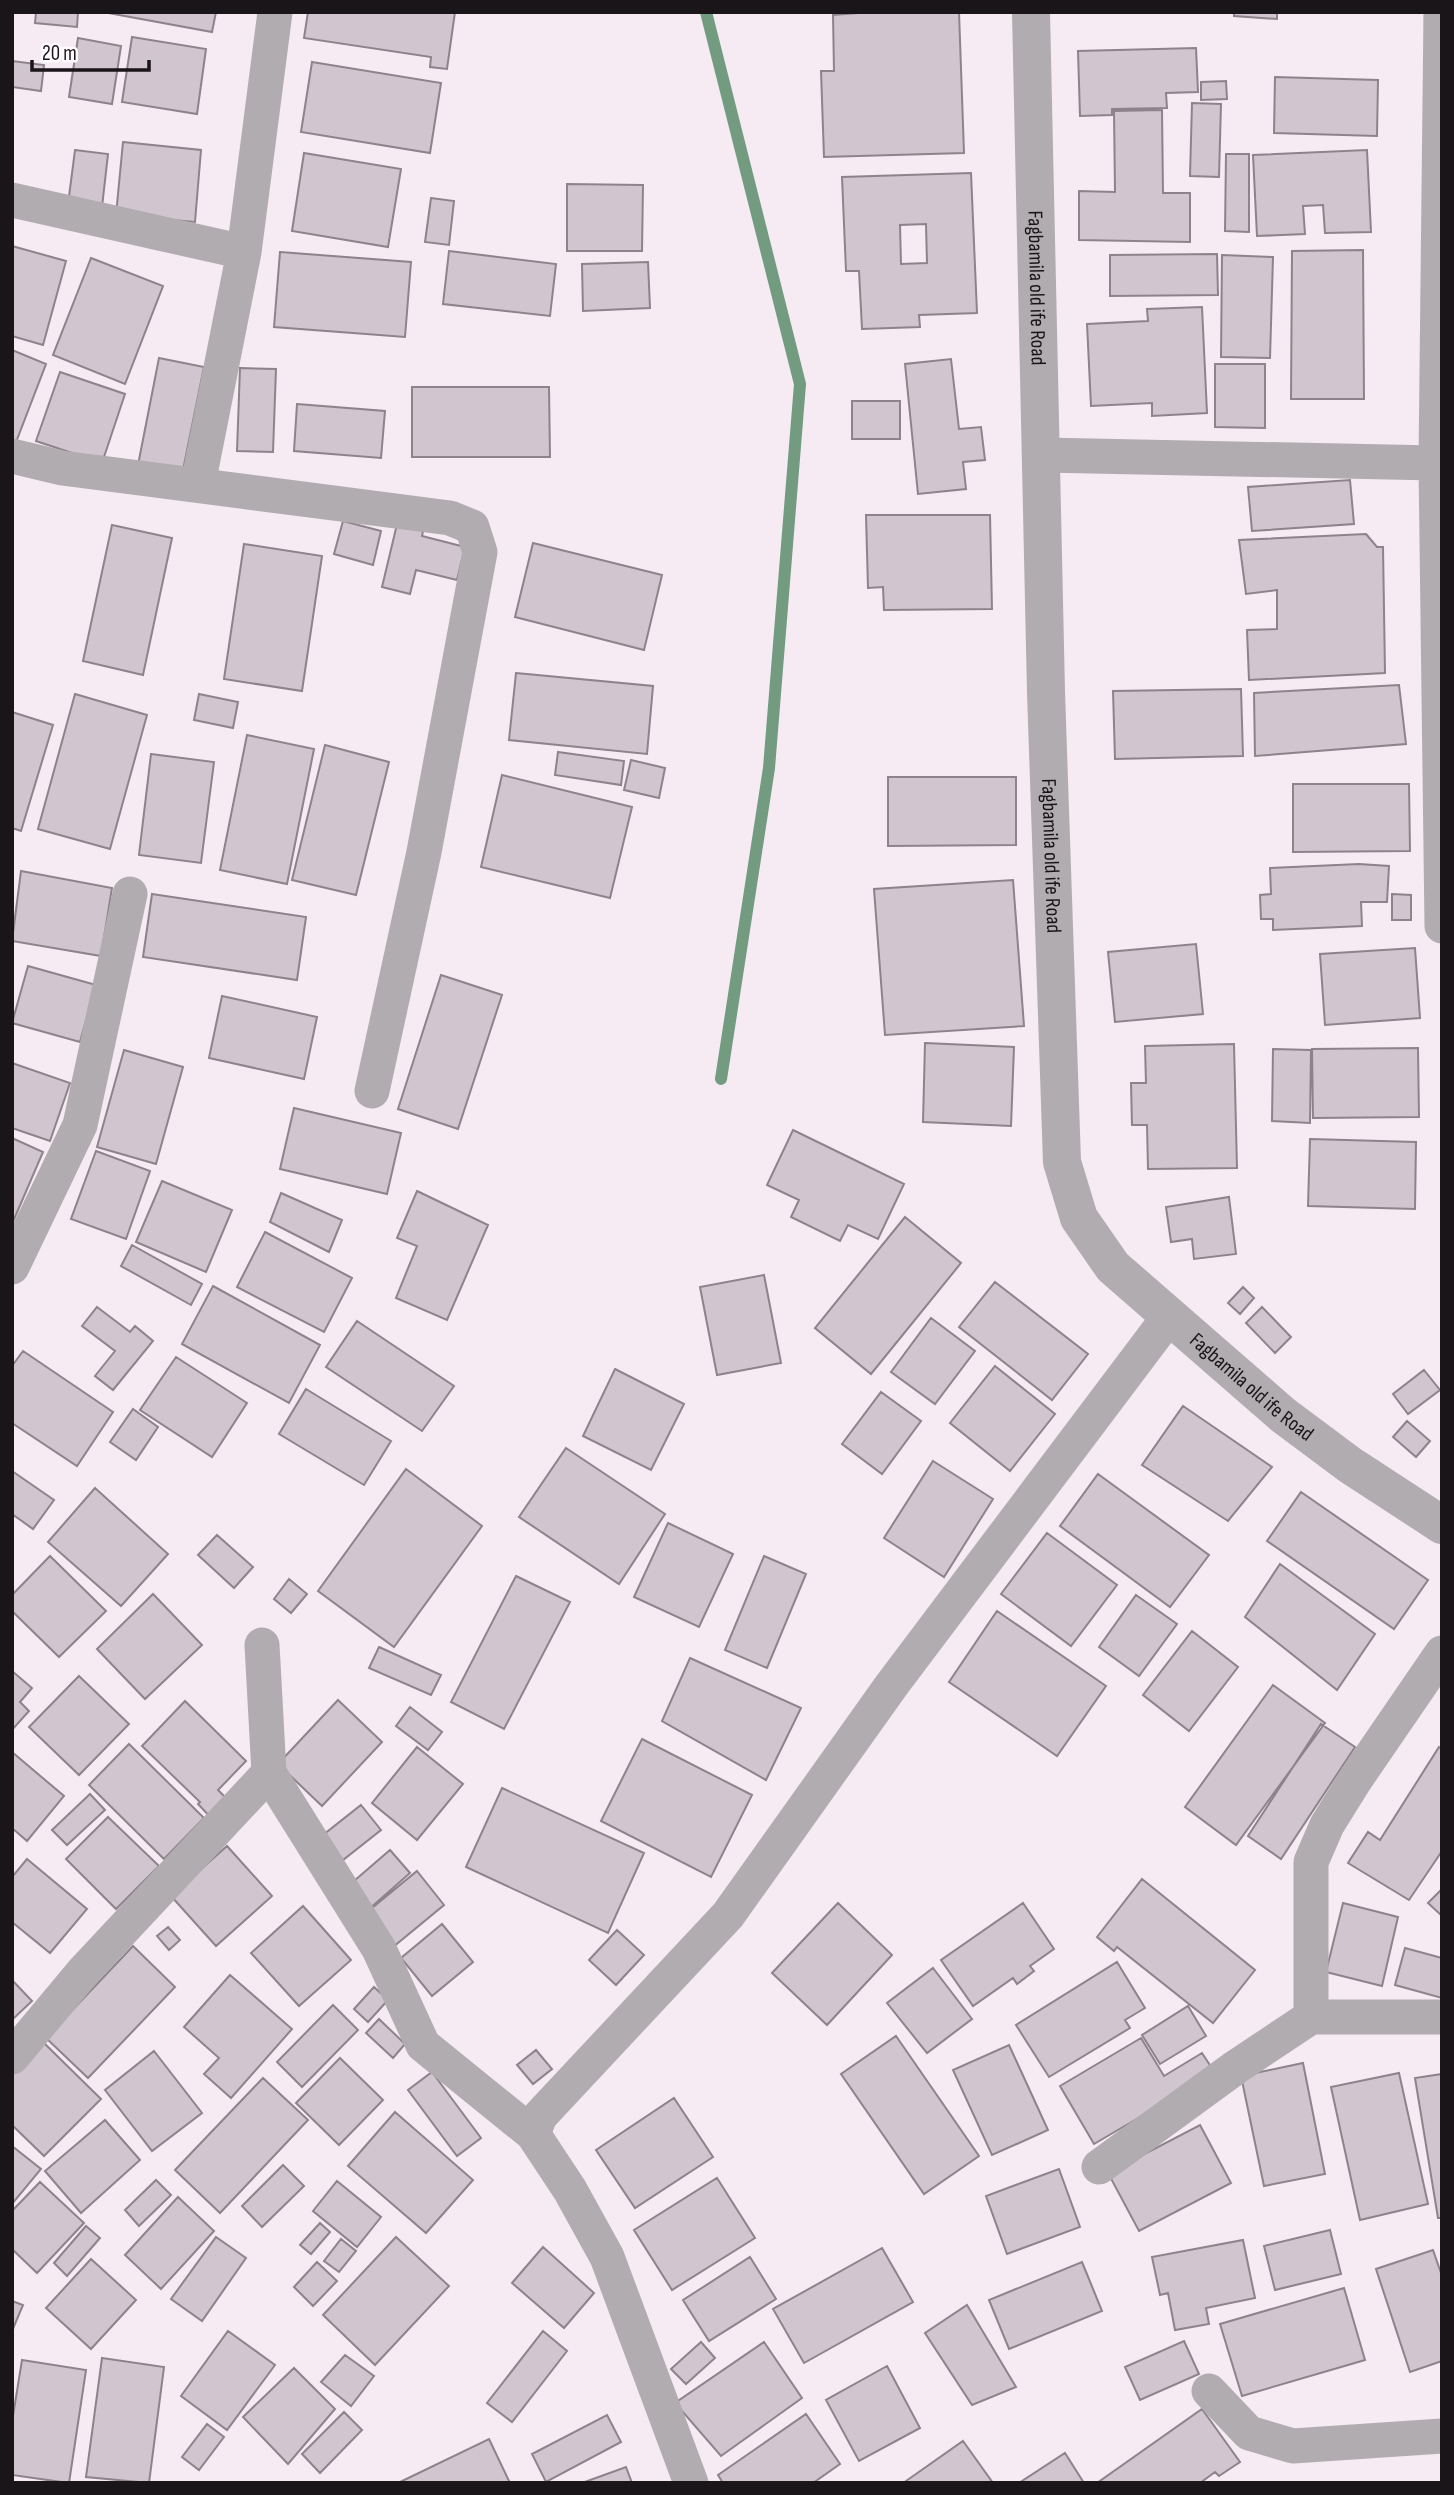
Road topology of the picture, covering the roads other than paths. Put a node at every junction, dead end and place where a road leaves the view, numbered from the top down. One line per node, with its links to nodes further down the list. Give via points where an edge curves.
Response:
1 (275, 12): 6 (street)
2 (1031, 12): 7 (street, Fagbamila old ife Road)
3 (1441, 12): 4 (street)
4 (1441, 107): 9 (street)
5 (12, 200): 6 (street)
6 (244, 252): 10 (street)
7 (1043, 455): 9 (street); 15 (street, Fagbamila old ife Road, via 1062,1162 1079,1217 1112,1267)
8 (12, 456): 10 (street, via 62,468)
9 (1436, 463): 12 (street)
10 (198, 484): 13 (street, via 450,518 472,527 480,552 424,852)
11 (130, 894): 14 (street, via 80,1125)
12 (1442, 926)
13 (372, 1091)
14 (12, 1267)
15 (1168, 1318): 16 (street, Fagbamila old ife Road, via 1283,1416); 23 (street, via 891,1686 728,1915 540,2116)
16 (1442, 1525)
17 (262, 1645): 19 (street)
18 (1442, 1653): 20 (street, via 1354,1780 1311,1862)
19 (270, 1773): 22 (street, via 83,1972); 23 (street, via 379,1949 423,2045)
20 (1311, 2017): 21 (street); 24 (street)
21 (1442, 2017)
22 (12, 2057)
23 (533, 2134): 27 (street, via 607,2257)
24 (1099, 2167)
25 (1209, 2391): 26 (street, via 1249,2433 1293,2445)
26 (1442, 2436)
27 (691, 2483)

